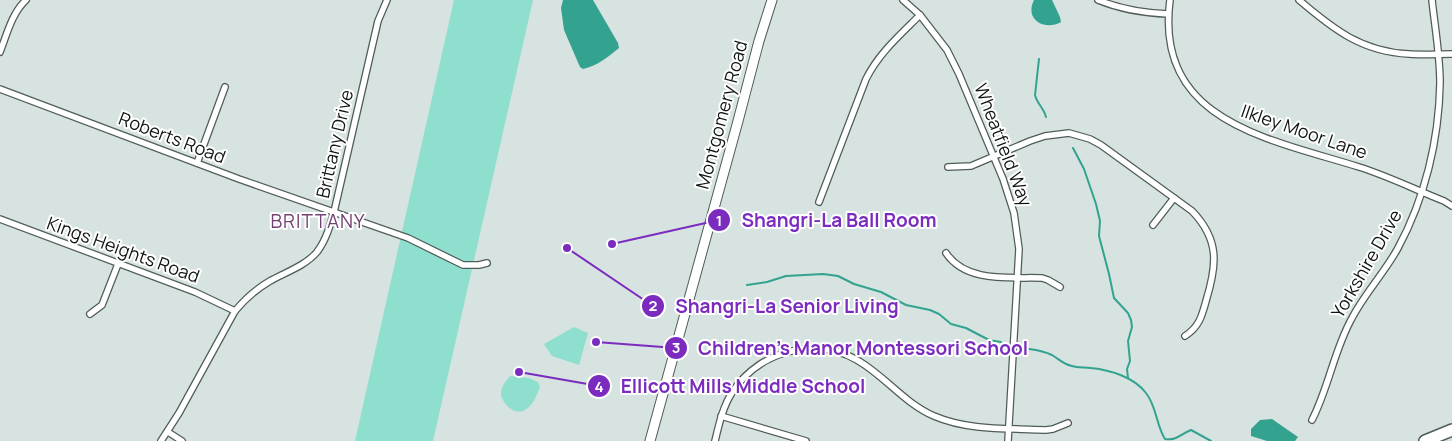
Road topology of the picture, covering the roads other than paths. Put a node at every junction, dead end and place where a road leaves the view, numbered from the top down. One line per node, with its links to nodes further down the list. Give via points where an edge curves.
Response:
1 (26, 0): 11 (street, via 14,14)
2 (387, 0): 23 (street, Brittany Drive, via 378,21)
3 (772, 0): 42 (main road, Montgomery Road)
4 (903, 0): 10 (street, Wheatfield Way)
5 (1098, 0): 9 (street, via 1147,13)
6 (1170, 0): 9 (street, Ilkley Moor Lane)
7 (1299, 0): 12 (street, via 1340,32 1366,46 1394,53)
8 (1432, 0): 12 (street, Yorkshire Drive)
9 (1168, 14): 19 (street, Ilkley Moor Lane, via 1169,45 1179,73 1199,100 1213,112 1266,138 1369,170)
10 (920, 15): 16 (street, Wheatfield Way, via 947,50 960,75); 21 (street, via 872,67)
11 (0, 52)
12 (1438, 54): 13 (street); 19 (street, Yorkshire Drive, via 1440,82 1436,139)
13 (1452, 54)
14 (225, 87): 17 (street)
15 (0, 89): 17 (street, Roberts Road)
16 (993, 157): 18 (street, via 970,166); 20 (street, via 1045,136 1080,135 1102,145); 29 (street, Wheatfield Way, via 1014,213)
17 (197, 163): 23 (street, Roberts Road)
18 (948, 167)
19 (1421, 192): 22 (street, Ilkley Moor Lane); 35 (street, Yorkshire Drive, via 1397,249 1352,317 1338,346)
20 (1174, 198): 25 (street); 33 (street, via 1200,220 1212,241 1214,252 1213,278 1201,318)
21 (819, 202)
22 (1452, 206)
23 (334, 212): 27 (street, Roberts Road, via 408,238 463,265); 31 (street, Brittany Drive, via 324,240 312,256 256,290)
24 (0, 219): 28 (street, Kings Heights Road)
25 (1153, 225)
26 (946, 253): 29 (street, via 954,264 971,272)
27 (487, 263)
28 (118, 264): 31 (street, Kings Heights Road, via 195,292); 32 (street, via 102,306)
29 (1017, 277): 30 (street, via 1048,280); 37 (street, Wheatfield Way)
30 (1060, 287)
31 (235, 311): 39 (street, Brittany Drive)
32 (90, 314)
33 (1186, 336)
34 (722, 416): 37 (street, via 733,391 759,364 784,352 815,348 857,360 918,408 932,415 968,426); 43 (street); 44 (street)
35 (1312, 420)
36 (1068, 423): 37 (street, via 1046,430)
37 (1009, 428): 45 (street, Wheatfield Way)
38 (1452, 430): 46 (highway)
39 (168, 432): 40 (street, Brittany Drive); 41 (street)
40 (161, 441)
41 (182, 441)
42 (650, 441)
43 (715, 441)
44 (806, 441)
45 (1008, 441)
46 (1424, 441)

